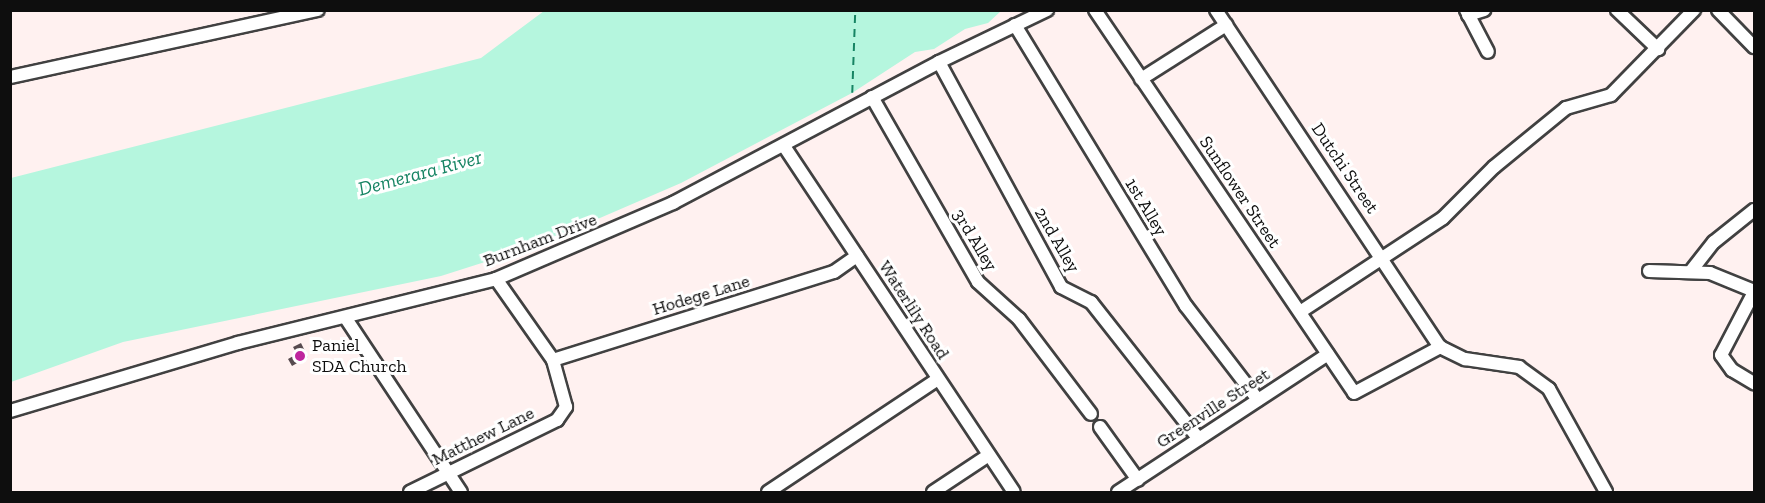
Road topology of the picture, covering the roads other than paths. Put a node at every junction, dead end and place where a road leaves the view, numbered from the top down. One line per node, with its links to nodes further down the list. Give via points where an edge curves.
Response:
1 (318, 10): 16 (street)
2 (1047, 10): 10 (street, Burnham Drive)
3 (1095, 10): 17 (street, Sunflower Street)
4 (1216, 10): 11 (street, Dutchi Street)
5 (1484, 10): 9 (street)
6 (1617, 10): 13 (street)
7 (1694, 10): 13 (street)
8 (1718, 10): 12 (street)
9 (1467, 13): 14 (street)
10 (1016, 25): 15 (street, Burnham Drive); 34 (street, 1st Alley, via 1186,306)
11 (1226, 25): 17 (street); 22 (street, Dutchi Street)
12 (1754, 47)
13 (1658, 49): 22 (street, via 1611,95 1581,107 1566,108 1494,167 1443,218)
14 (1488, 52)
15 (939, 62): 18 (street, Burnham Drive); 38 (street, 2nd Alley, via 1061,286 1098,310)
16 (10, 77)
17 (1141, 79): 27 (street, Sunflower Street)
18 (872, 97): 19 (street, Burnham Drive); 36 (street, 3rd Alley, via 978,282 1019,319)
19 (784, 146): 21 (street, Waterlily Road); 25 (street, Burnham Drive, via 644,217)
20 (1755, 210): 24 (street, via 1714,242)
21 (857, 256): 31 (street, Hodege Lane, via 834,272); 32 (street, Waterlily Road)
22 (1383, 257): 27 (street); 29 (street, Dutchi Street)
23 (1648, 271): 24 (street)
24 (1691, 271): 26 (street)
25 (496, 279): 28 (street, Burnham Drive); 31 (street)
26 (1755, 291): 33 (street, via 1721,355 1732,370)
27 (1300, 312): 30 (street, Sunflower Street)
28 (345, 317): 35 (street, Burnham Drive, via 238,343); 40 (street)
29 (1440, 347): 30 (street, Sunflower Street, via 1354,393); 48 (street, via 1465,359 1519,367 1549,389)
30 (1328, 354): 34 (street, Greenville Street)
31 (552, 360): 40 (street, Matthew Lane, via 566,406 557,420)
32 (938, 379): 39 (street, Waterlily Road); 44 (street)
33 (1755, 383)
34 (1258, 400): 38 (street, Greenville Street)
35 (10, 411)
36 (1091, 414)
37 (1100, 427): 41 (street)
38 (1199, 439): 41 (street, Greenville Street)
39 (988, 455): 45 (street); 46 (street, Waterlily Road)
40 (447, 472): 42 (street, Matthew Lane); 43 (street)
41 (1138, 480): 47 (street, Greenville Street)
42 (410, 492)
43 (461, 492)
44 (768, 492)
45 (933, 492)
46 (1014, 492)
47 (1118, 492)
48 (1606, 492)

